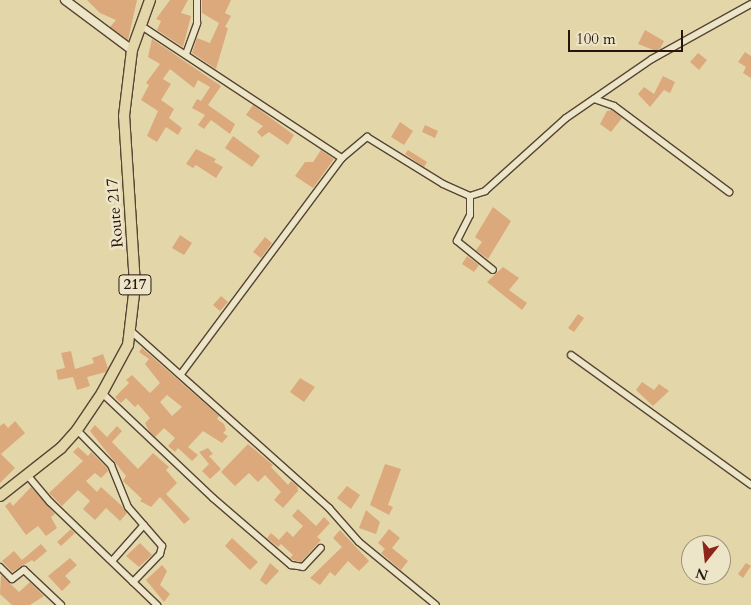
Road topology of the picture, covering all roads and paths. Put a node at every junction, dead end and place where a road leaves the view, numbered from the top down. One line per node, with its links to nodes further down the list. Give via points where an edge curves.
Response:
1 (65, 0): 6 (street)
2 (150, 0): 5 (main road, Route 217 / 217)
3 (197, 0): 7 (street, via 197,23)
4 (751, 4): 8 (street, via 652,60)
5 (140, 25): 6 (main road, Route 217 / 217); 7 (street)
6 (132, 50): 13 (main road, Route 217 / 217, via 124,116 134,268)
7 (186, 54): 9 (street)
8 (594, 99): 10 (street, via 614,106); 11 (street, via 566,118 485,191)
9 (342, 158): 11 (street, via 367,137 443,184); 15 (street)
10 (729, 192)
11 (470, 196): 12 (street, via 470,215 458,241)
12 (493, 270)
13 (131, 331): 15 (street); 16 (main road, Route 217 / 217, via 122,357)
14 (571, 356): 19 (street)
15 (181, 374): 28 (street, via 329,508 359,542)
16 (102, 394): 17 (main road, Route 217 / 217); 22 (street, via 212,498 291,565 303,566)
17 (77, 430): 18 (main road, Route 217 / 217); 21 (street, via 111,465 128,507)
18 (28, 476): 20 (main road, Route 217 / 217); 23 (street, via 50,502)
19 (751, 485)
20 (0, 496)
21 (144, 525): 23 (street); 25 (street, via 162,550)
22 (321, 548)
23 (112, 561): 25 (street)
24 (0, 567): 26 (street, via 12,579 24,570)
25 (133, 582): 27 (street)
26 (60, 605)
27 (157, 605)
28 (436, 605)

